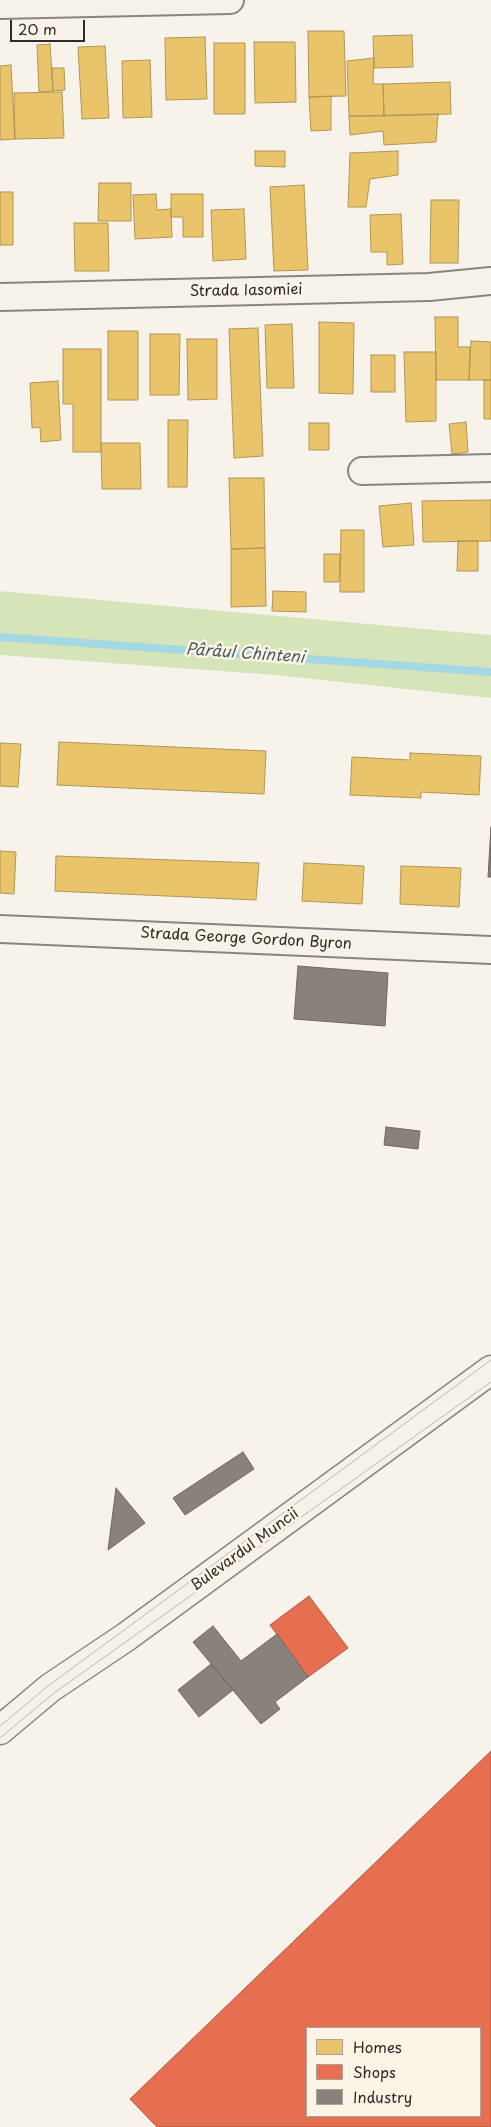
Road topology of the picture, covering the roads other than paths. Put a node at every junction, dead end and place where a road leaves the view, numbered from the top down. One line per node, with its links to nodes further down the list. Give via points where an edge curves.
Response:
1 (230, 0): 2 (street)
2 (0, 5)
3 (491, 281): 4 (street, Strada Iasomiei, via 428,287)
4 (0, 297)
5 (491, 468): 6 (street)
6 (362, 471)
7 (0, 929): 8 (street, Strada George Gordon Byron)
8 (491, 950)
9 (491, 1370): 10 (main road, Bulevardul Muncii, via 126,1637 50,1688)
10 (0, 1730)

